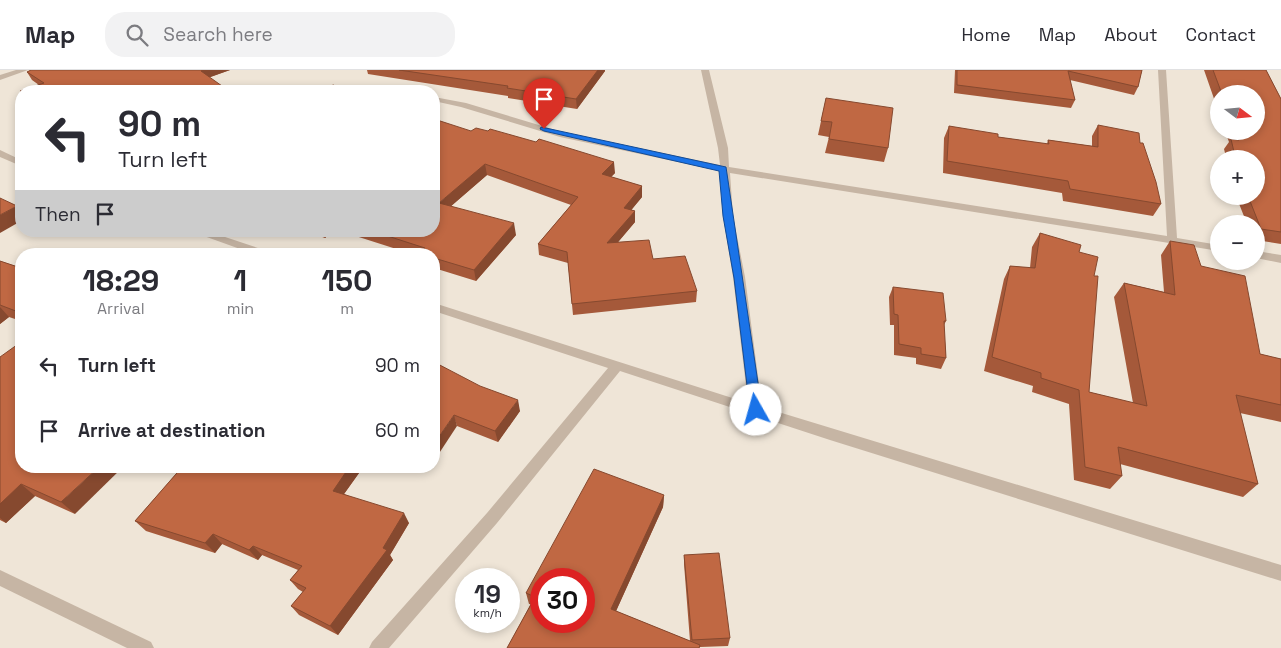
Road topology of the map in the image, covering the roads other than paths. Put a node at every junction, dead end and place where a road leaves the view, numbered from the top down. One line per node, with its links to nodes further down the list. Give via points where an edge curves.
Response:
1 (24, 70): 4 (street)
2 (705, 70): 8 (street, via 721,140)
3 (1162, 70): 10 (street)
4 (0, 78)
5 (440, 100): 8 (street, via 560,134)
6 (0, 153): 7 (street)
7 (15, 160)
8 (723, 169): 10 (street); 17 (street)
9 (214, 237): 12 (street)
10 (1172, 240): 11 (street)
11 (1210, 246)
12 (247, 248)
13 (1265, 255): 14 (street)
14 (1281, 258)
15 (440, 309): 16 (street)
16 (617, 366): 17 (street); 21 (street, via 492,518)
17 (756, 410): 18 (street)
18 (1281, 573)
19 (0, 578): 20 (street)
20 (145, 648)
21 (378, 648)

